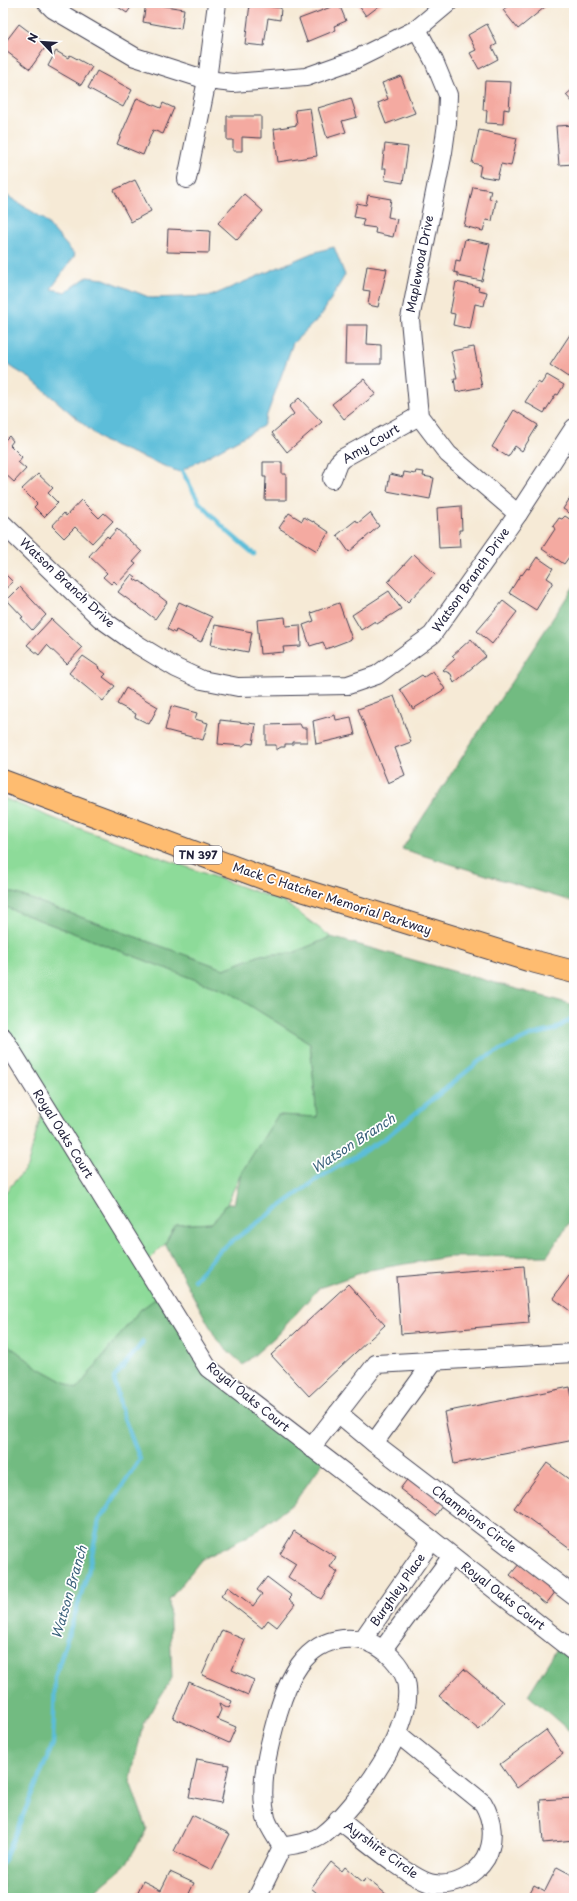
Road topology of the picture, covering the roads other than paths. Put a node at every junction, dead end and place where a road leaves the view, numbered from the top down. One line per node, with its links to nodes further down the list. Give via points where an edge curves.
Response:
1 (47, 3): 5 (street, via 135,57)
2 (217, 3): 5 (street)
3 (448, 3): 4 (street)
4 (418, 29): 5 (street, via 354,60 306,77 246,82); 7 (street, Maplewood Drive, via 448,95 443,152 410,319)
5 (206, 80): 6 (street)
6 (187, 180)
7 (419, 416): 9 (street, Amy Court, via 343,458); 10 (street, via 448,454)
8 (574, 428): 10 (street, Watson Branch Drive)
9 (332, 479)
10 (518, 514): 11 (street, Watson Branch Drive, via 432,635 377,675 348,685 238,687 202,680 176,668 100,618)
11 (3, 524)
12 (3, 781): 13 (main road, Mack C Hatcher Memorial Parkway / TN 397, via 263,878)
13 (574, 972)
14 (3, 1037): 19 (street, Royal Oaks Court, via 208,1368)
15 (574, 1353): 16 (street)
16 (433, 1362): 17 (street, via 376,1364); 18 (street)
17 (338, 1413): 18 (street, Champions Circle); 19 (street)
18 (374, 1443): 22 (street, Champions Circle)
19 (311, 1448): 20 (street, Royal Oaks Court)
20 (432, 1540): 21 (street, Royal Oaks Court); 23 (street, Burghley Place)
21 (452, 1556): 24 (street, Burghley Place); 25 (street, Royal Oaks Court)
22 (574, 1596)
23 (363, 1639): 24 (street, Burghley Place); 28 (street, Burghley Place, via 347,1639 319,1646 299,1665 291,1678 270,1744 264,1797 266,1818)
24 (383, 1649): 26 (street, Burghley Place, via 396,1662 405,1678 407,1706)
25 (574, 1652)
26 (398, 1734): 27 (street, Burghley Place, via 357,1800); 27 (street, Ayrshire Circle, via 483,1803 488,1812 492,1832 489,1852 482,1863 465,1879 452,1884 434,1884 414,1877)
27 (338, 1819): 28 (street, Burghley Place, via 316,1838)
28 (282, 1847): 29 (street)
29 (257, 1898)

